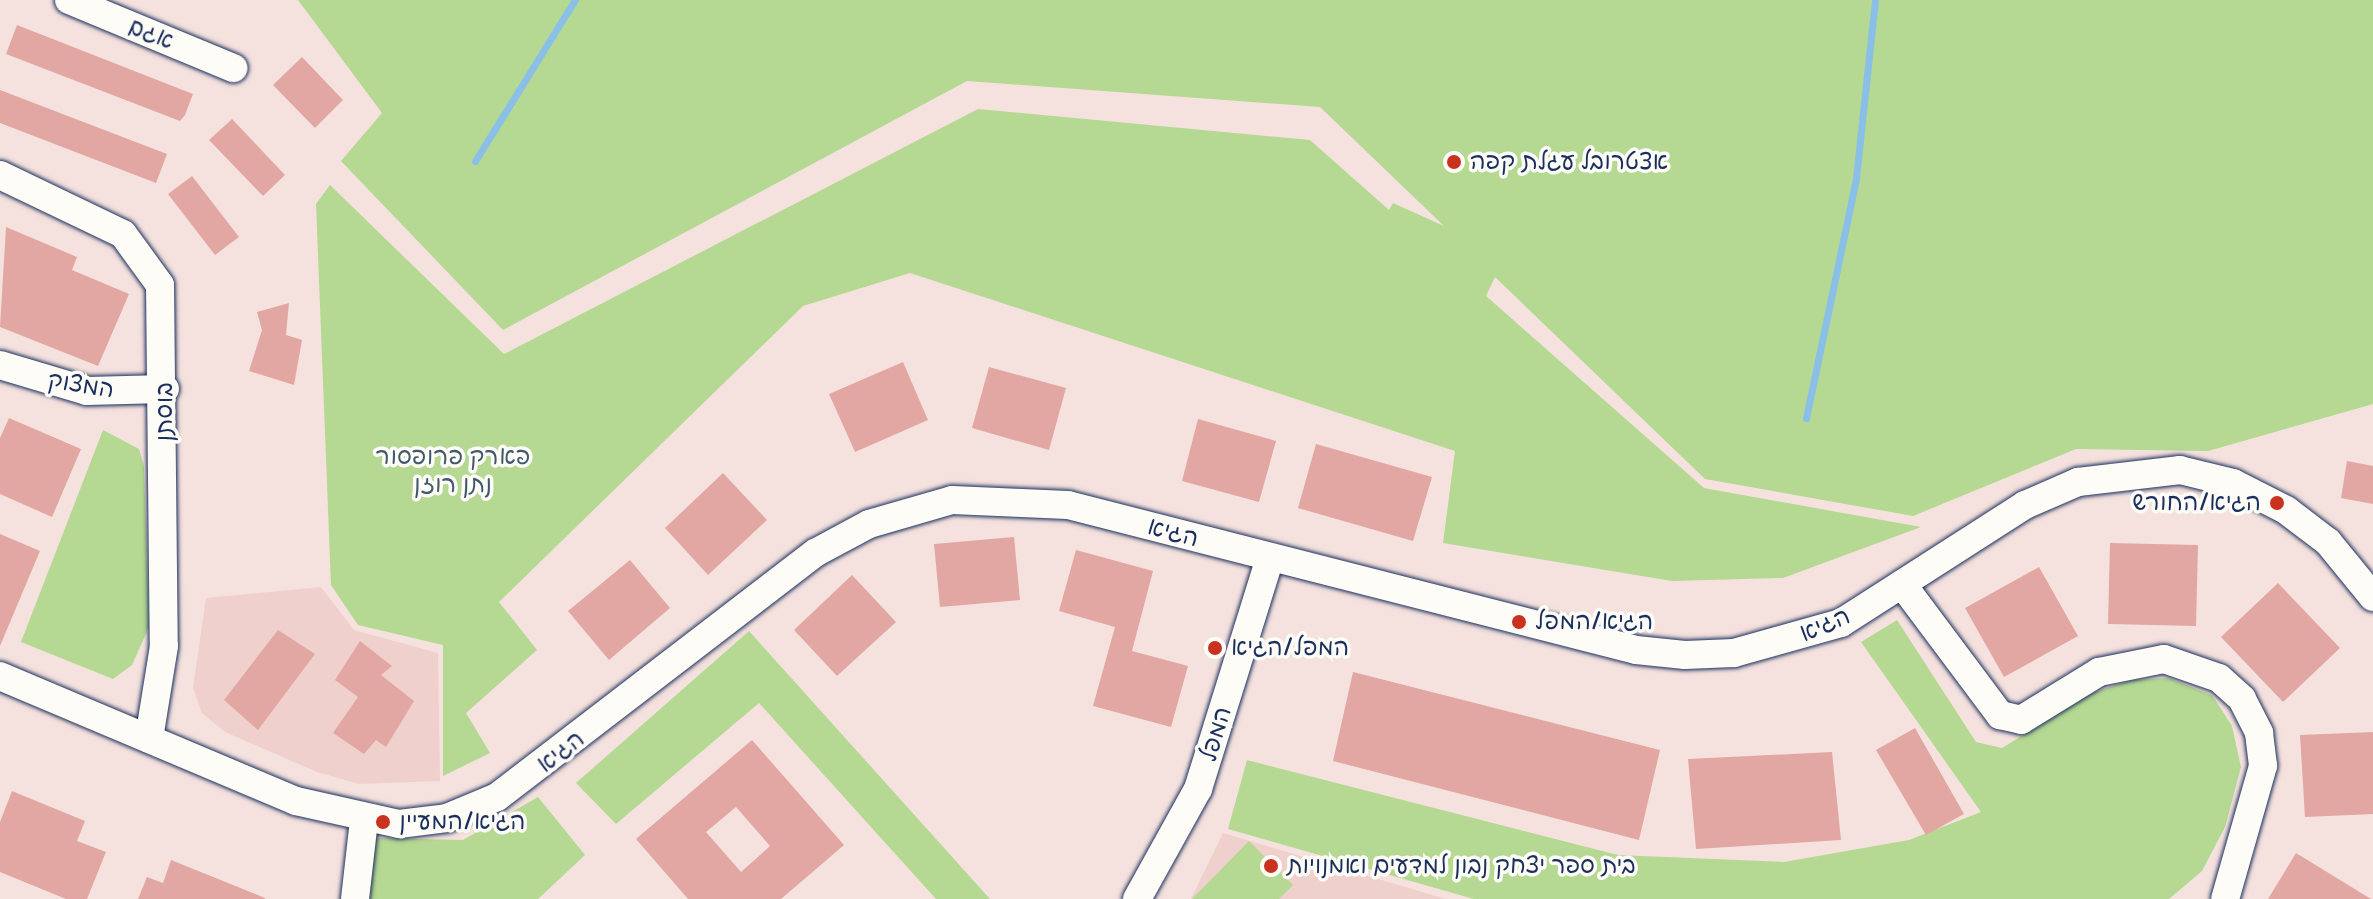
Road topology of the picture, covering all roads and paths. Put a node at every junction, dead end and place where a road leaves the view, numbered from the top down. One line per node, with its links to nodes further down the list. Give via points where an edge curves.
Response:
1 (69, 0): 2 (street, אגם)
2 (233, 68)
3 (0, 175): 5 (street, בוסתן, via 111,225 143,252 163,297)
4 (0, 365): 5 (street, המצוק, via 87,391)
5 (165, 389): 10 (street, בוסתן, via 164,646)
6 (1270, 558): 7 (street, הגיא, via 1636,650 1685,655 1789,640 1841,623); 11 (street, הגיא, via 1039,500 952,500 896,513 806,559 497,797 423,823); 13 (street, המפל, via 1198,789)
7 (1902, 584): 8 (street, הגיא, via 2025,505 2078,482 2180,470 2233,483 2286,510 2328,542); 14 (street, via 2000,715 2021,720 2099,672 2164,659 2219,678 2242,699 2259,733 2263,766)
8 (2371, 589)
9 (0, 676): 10 (street, הגיא)
10 (149, 739): 11 (street, הגיא, via 296,801)
11 (364, 820): 12 (street)
12 (355, 899)
13 (1137, 899)
14 (2225, 899)

